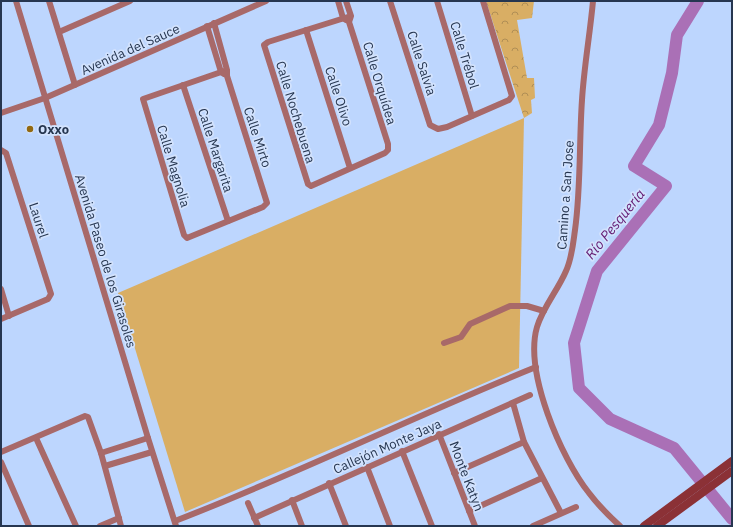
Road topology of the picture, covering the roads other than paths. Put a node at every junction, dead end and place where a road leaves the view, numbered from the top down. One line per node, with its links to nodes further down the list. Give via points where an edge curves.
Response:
1 (16, 1): 19 (street, Avenida Paseo de los Girasoles)
2 (49, 1): 15 (street)
3 (130, 1): 15 (street)
4 (266, 1): 12 (street, Avenida del Sauce)
5 (338, 1): 11 (street, Calle Orquídea)
6 (346, 1): 11 (street, Calle Orquídea)
7 (390, 1): 21 (street, Calle Salvia, via 430,125 435,129 447,127)
8 (437, 1): 21 (street, Calle Trébol)
9 (483, 1): 21 (street, via 512,96 509,100)
10 (593, 1): 26 (street, Camino a San Jose, via 582,99 576,228 566,271)
11 (348, 19): 14 (street); 23 (street, Calle Orquídea, via 388,144 385,153)
12 (214, 23): 13 (street, Avenida del Sauce); 16 (street, Calle Mirto)
13 (207, 26): 16 (street, Calle Mirto); 17 (street, Avenida del Sauce)
14 (306, 30): 23 (street, Calle Olivo); 23 (street, Calle Nochebuena, via 265,44 309,186)
15 (58, 32): 17 (street)
16 (225, 72): 18 (street); 24 (street, Calle Mirto, via 267,200 266,204)
17 (75, 85): 19 (street, Avenida del Sauce)
18 (183, 85): 24 (street, Calle Margarita); 24 (street, Calle Magnolia, via 144,100 182,228 187,238)
19 (46, 98): 20 (street, Avenida del Sauce); 35 (street, Avenida Paseo de los Girasoles)
20 (1, 113)
21 (472, 116)
22 (2, 150): 27 (street, Laurel, via 51,294 50,297)
23 (350, 168)
24 (228, 221)
25 (1, 289): 27 (street)
26 (544, 311): 29 (street, via 527,306 510,306 470,324 461,337); 30 (street, Camino a San Jose, via 536,328)
27 (9, 316): 28 (street)
28 (1, 319)
29 (444, 343)
30 (536, 367): 57 (street); 69 (street, Camino a San Jose, via 547,412 564,453 588,493)
31 (530, 395): 32 (street, Callejón Monte Jaya)
32 (513, 403): 33 (street, Callejón Monte Jaya); 36 (street)
33 (439, 434): 37 (street, Callejón Monte Jaya); 46 (street, Monte Katyn)
34 (36, 438): 38 (street); 40 (street, via 85,416 90,418); 60 (street)
35 (148, 438): 39 (street, Avenida Paseo de los Girasoles); 40 (street)
36 (524, 442): 46 (street); 47 (street)
37 (402, 451): 44 (street, Callejón Monte Jaya); 67 (street)
38 (1, 452)
39 (152, 452): 43 (street); 57 (street, Avenida Paseo de los Girasoles)
40 (101, 453): 43 (street)
41 (732, 461): 52 (street)
42 (1, 462): 59 (street)
43 (105, 466): 55 (street)
44 (367, 467): 48 (street, Callejón Monte Jaya); 66 (street)
45 (732, 471): 52 (street)
46 (454, 473): 53 (street, Monte Katyn)
47 (542, 478): 53 (street); 54 (street)
48 (329, 483): 49 (street, Callejón Monte Jaya); 65 (street)
49 (292, 500): 56 (street, Callejón Monte Jaya); 64 (street)
50 (248, 503): 56 (street)
51 (576, 507): 54 (street)
52 (674, 508): 70 (street); 71 (street)
53 (469, 511): 68 (street, Monte Katyn)
54 (561, 513): 58 (street)
55 (119, 518): 61 (street); 62 (street)
56 (254, 518): 63 (street)
57 (176, 524)
58 (536, 525)
59 (29, 526)
60 (76, 526)
61 (100, 526)
62 (121, 526)
63 (258, 526)
64 (302, 526)
65 (346, 526)
66 (390, 526)
67 (432, 526)
68 (475, 526)
69 (620, 526)
70 (644, 526)
71 (657, 526)

